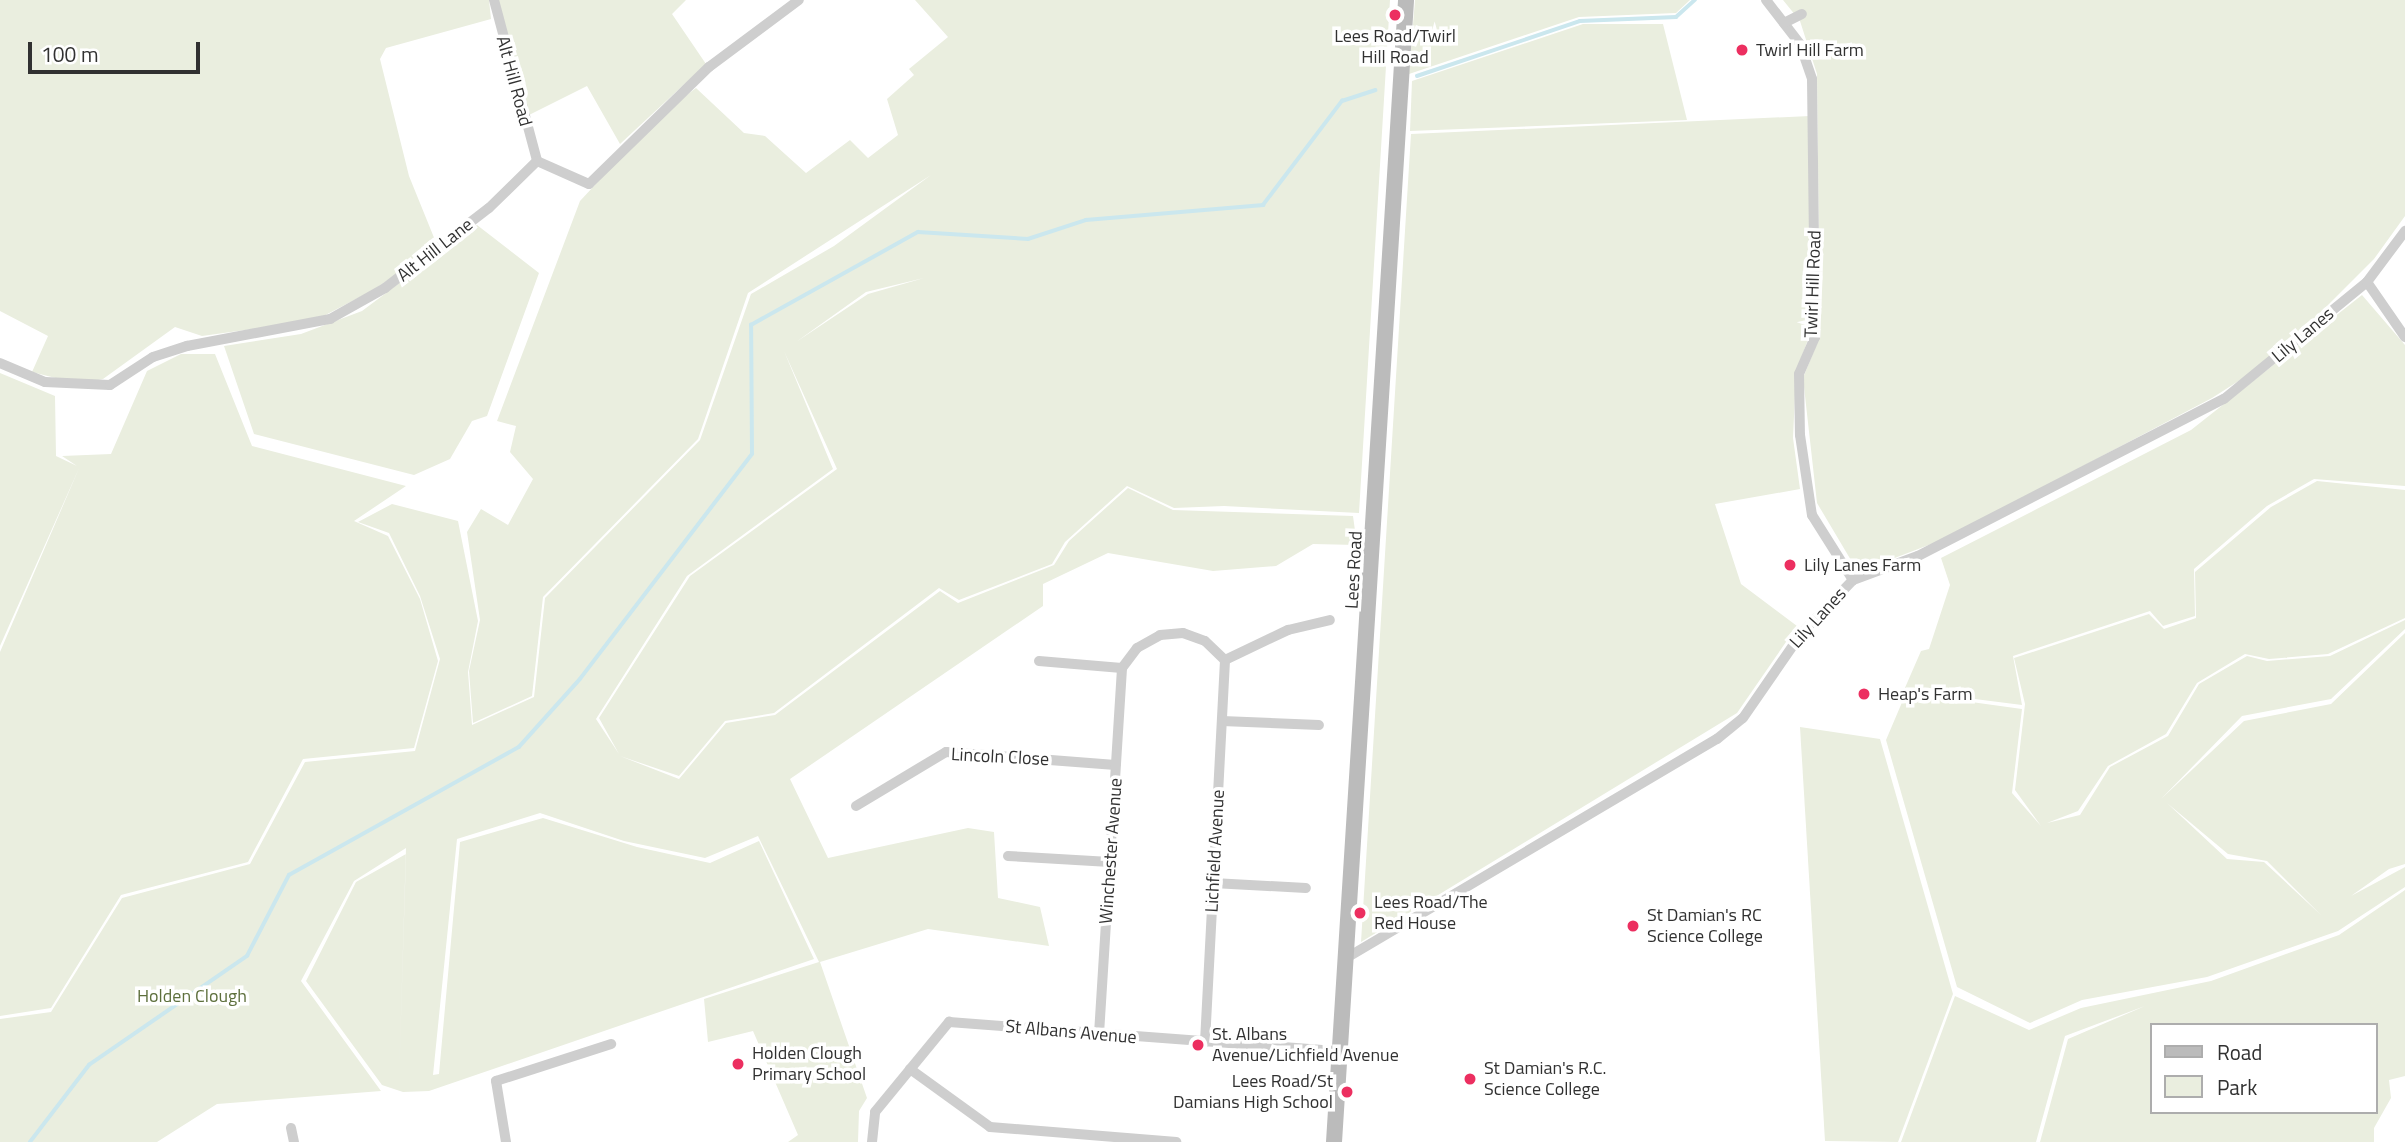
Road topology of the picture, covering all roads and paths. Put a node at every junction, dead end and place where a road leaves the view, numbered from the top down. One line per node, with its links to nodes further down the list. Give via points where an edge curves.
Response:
1 (494, 0): 7 (street, Alt Hill Road)
2 (799, 0): 7 (street, via 709,66 589,184)
3 (1406, 0): 25 (main road, Lees Road)
4 (1766, 0): 6 (street, Twirl Hill Road)
5 (1802, 14): 6 (street)
6 (1784, 23): 12 (street, Twirl Hill Road, via 1812,79 1815,337 1799,374 1800,435 1812,514)
7 (537, 161): 11 (street, Alt Hill Lane, via 489,208 385,288 330,319 187,346 153,357 110,385 45,382)
8 (2405, 231): 9 (street, Lily Lanes)
9 (2367, 282): 10 (street); 12 (street, Lily Lanes, via 2224,400 1918,556)
10 (2405, 337)
11 (0, 363)
12 (1853, 580): 25 (street, Lily Lanes, via 1801,634 1743,718 1717,739)
13 (1330, 620): 14 (street, via 1288,630)
14 (1225, 660): 16 (street, via 1205,641 1171,634 1138,648); 17 (street, Lichfield Avenue)
15 (1040, 661): 16 (street)
16 (1122, 668): 19 (street, Winchester Avenue)
17 (1222, 721): 18 (street); 23 (street, Lichfield Avenue)
18 (1319, 724)
19 (1116, 765): 20 (street, Lincoln Close, via 946,752); 22 (street, Winchester Avenue)
20 (856, 806)
21 (1008, 856): 22 (street)
22 (1110, 862): 26 (street, Winchester Avenue)
23 (1213, 883): 24 (street); 27 (street, Lichfield Avenue)
24 (1306, 888)
25 (1348, 957): 29 (main road, Lees Road)
26 (1100, 1034): 27 (street, St Albans Avenue); 30 (street, St Albans Avenue, via 949,1022)
27 (1205, 1042): 29 (street, St Albans Avenue)
28 (611, 1044): 34 (street, via 496,1081)
29 (1339, 1051): 37 (main road, Lees Road)
30 (910, 1069): 32 (street, via 990,1126); 35 (street, St Albans Avenue, via 875,1112)
31 (291, 1128): 33 (street)
32 (1100, 1139): 36 (street)
33 (294, 1142)
34 (506, 1142)
35 (872, 1142)
36 (1176, 1142)
37 (1334, 1142)

